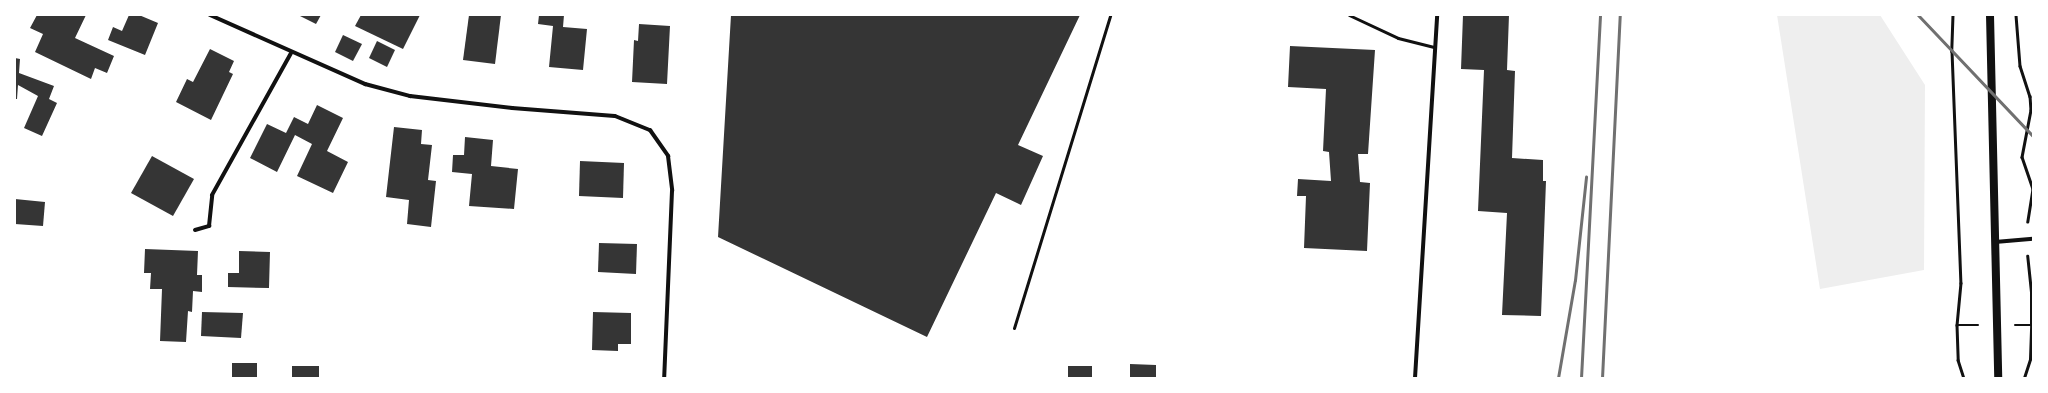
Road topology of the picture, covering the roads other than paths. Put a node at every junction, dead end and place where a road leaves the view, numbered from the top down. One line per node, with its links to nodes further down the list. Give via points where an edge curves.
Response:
1 (210, 15): 7 (street)
2 (1110, 15): 11 (lane)
3 (1350, 15): 6 (lane, via 1398,38)
4 (1437, 15): 6 (street)
5 (1990, 15): 10 (main road)
6 (1435, 47): 13 (street)
7 (291, 53): 8 (street, via 212,195 209,226); 12 (street, via 365,84 410,96 512,108 615,116 650,130 668,156 672,191)
8 (195, 230)
9 (2033, 239): 10 (street)
10 (1994, 242): 14 (main road)
11 (1014, 328)
12 (664, 378)
13 (1415, 378)
14 (1998, 378)

